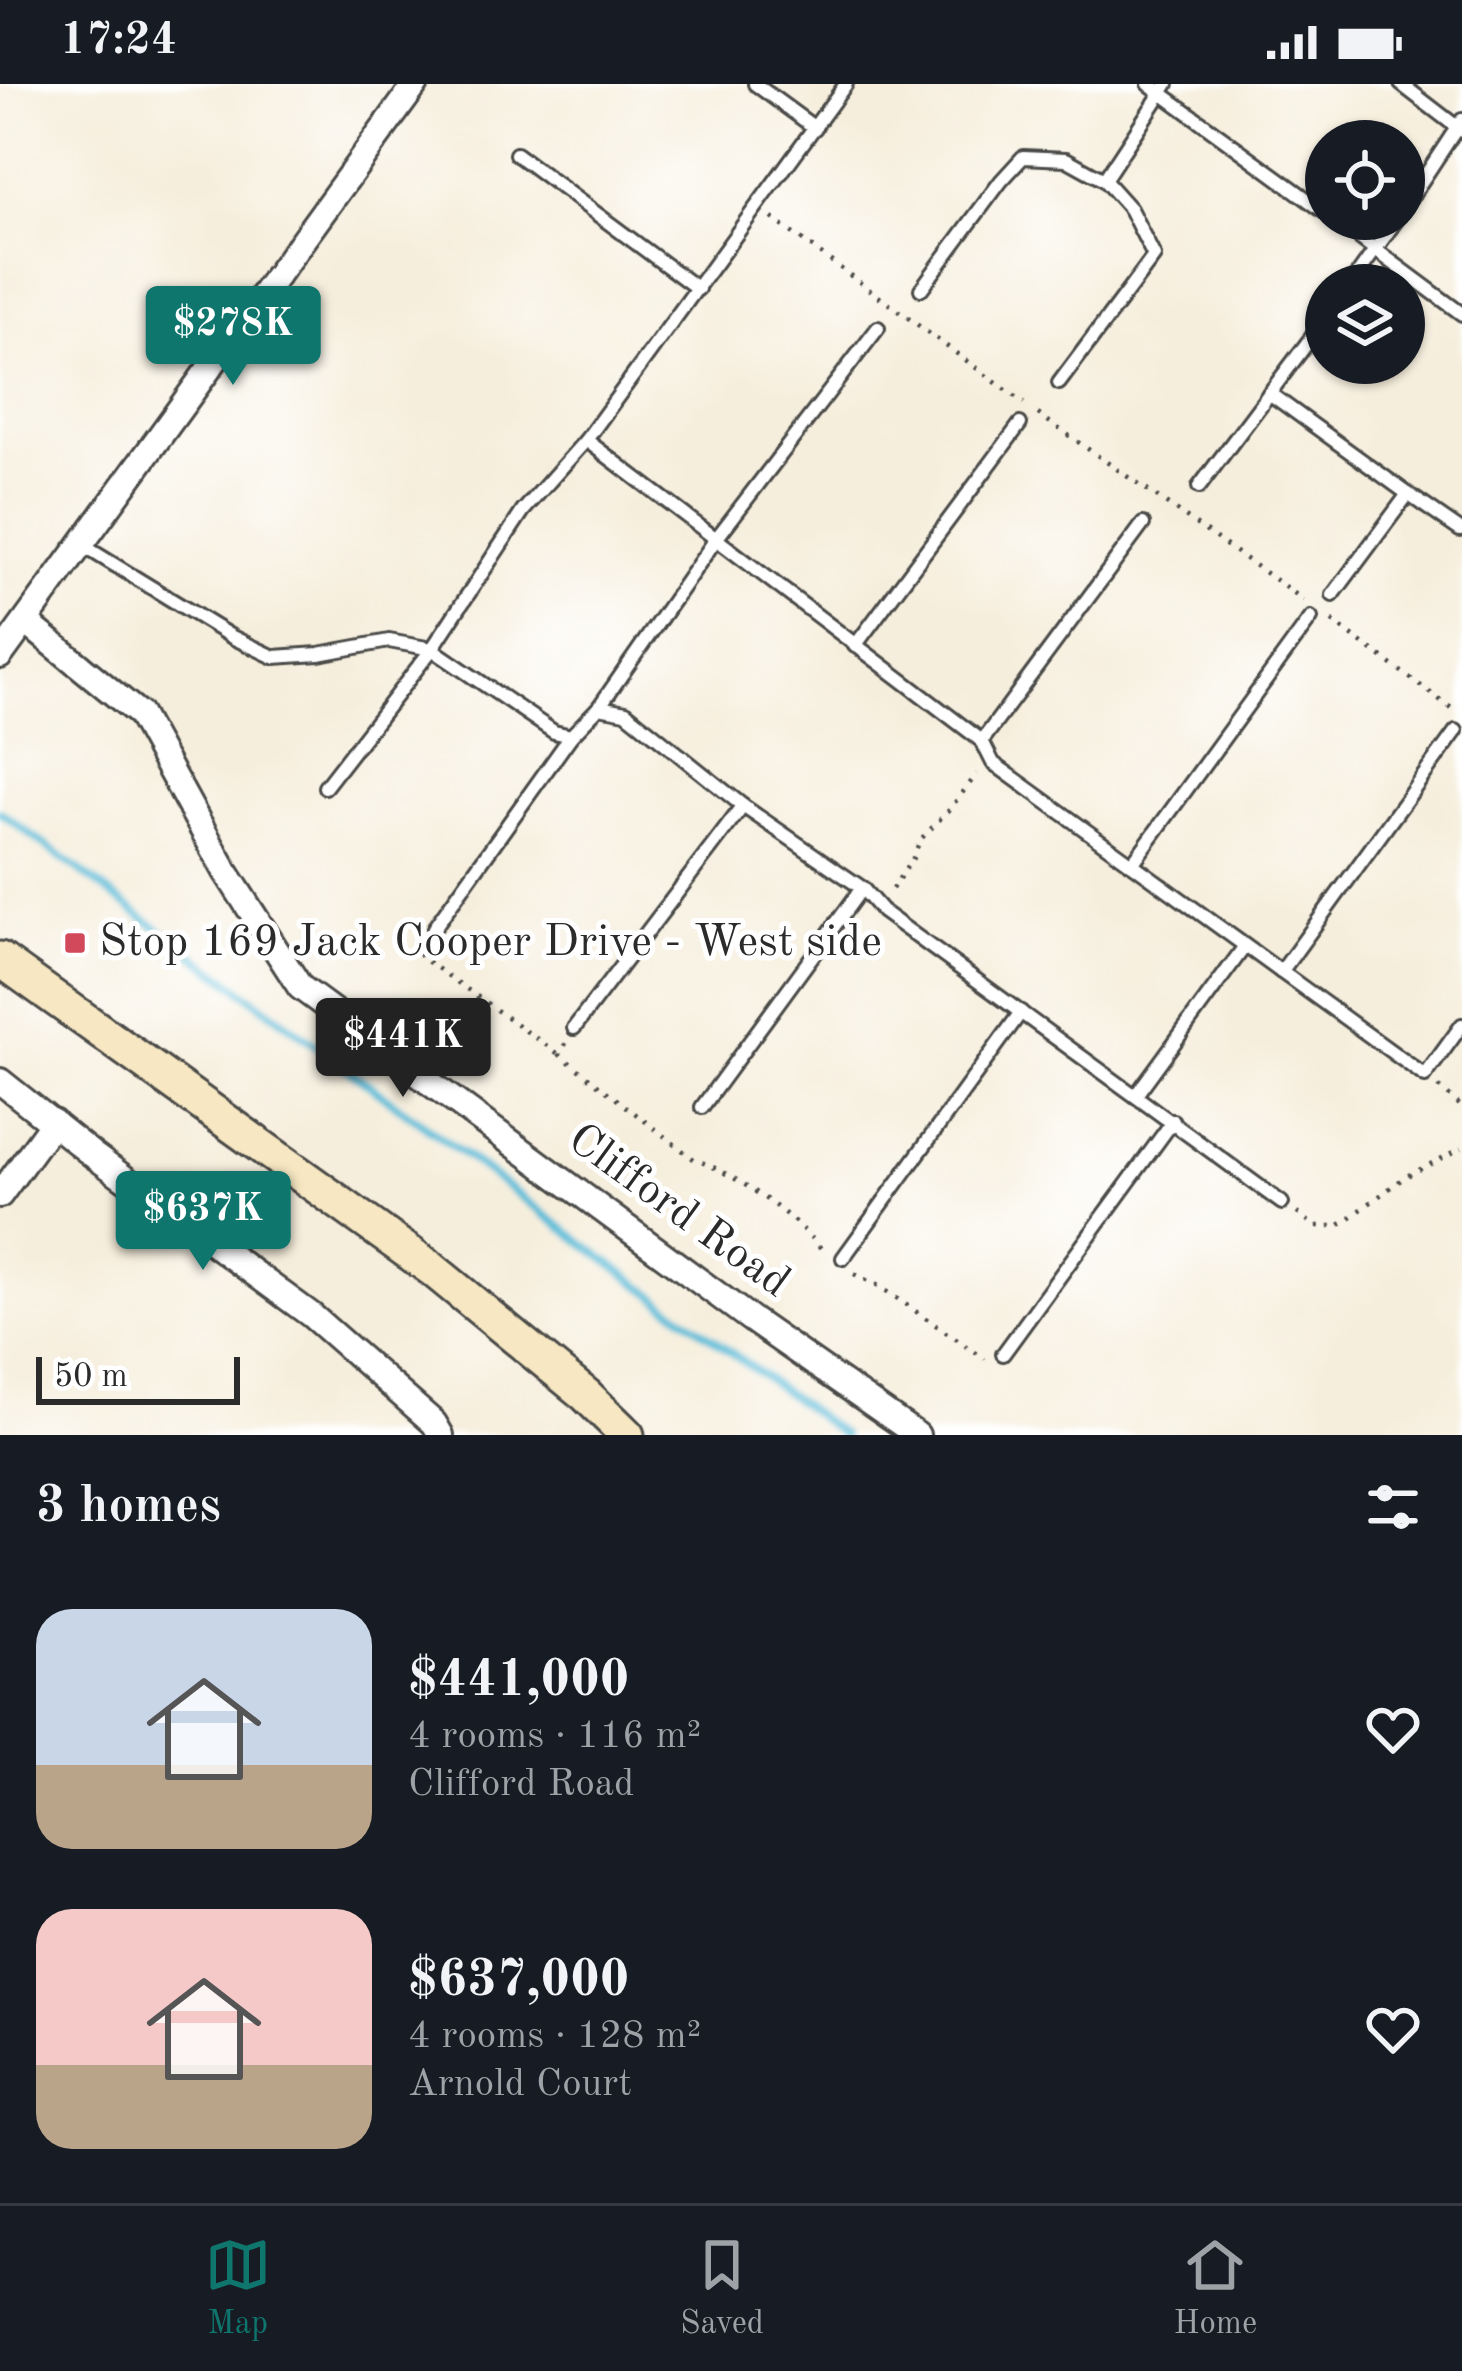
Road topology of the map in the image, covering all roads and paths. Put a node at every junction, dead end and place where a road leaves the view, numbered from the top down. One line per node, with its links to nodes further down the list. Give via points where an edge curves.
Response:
1 (416, 84): 31 (street)
2 (755, 84): 7 (lane)
3 (846, 84): 7 (lane)
4 (1401, 84): 6 (lane)
5 (1159, 87): 10 (lane); 11 (lane)
6 (1460, 127): 9 (lane)
7 (814, 128): 12 (lane)
8 (516, 154): 17 (lane)
9 (1425, 178)
10 (1104, 180): 18 (lane, via 1066,159 1023,157); 22 (lane, via 1154,256)
11 (1305, 197)
12 (758, 208): 17 (lane); 39 (path)
13 (1362, 240): 15 (lane)
14 (1383, 240): 15 (lane)
15 (1376, 250): 16 (lane); 19 (lane)
16 (1366, 264)
17 (698, 289): 25 (lane)
18 (921, 289)
19 (1462, 314)
20 (878, 328): 30 (lane)
21 (1305, 346): 23 (lane)
22 (1059, 382)
23 (1269, 393): 26 (lane); 27 (lane)
24 (1020, 424): 35 (lane)
25 (586, 440): 30 (lane); 36 (lane, via 524,511)
26 (1199, 488)
27 (1408, 494): 29 (lane); 32 (lane)
28 (1144, 524): 42 (lane)
29 (1460, 530)
30 (716, 539): 35 (lane); 38 (lane)
31 (82, 545): 34 (street); 36 (lane, via 274,657 388,641)
32 (1333, 595)
33 (1311, 618): 46 (lane)
34 (26, 622): 37 (street); 71 (street, Clifford Road, via 139,714 300,987)
35 (855, 646): 42 (lane)
36 (432, 649): 41 (lane, via 554,732); 44 (lane)
37 (0, 656)
38 (599, 707): 41 (lane); 45 (lane, via 626,712)
39 (1462, 716)
40 (1456, 731): 52 (lane)
41 (572, 736): 49 (lane)
42 (982, 741): 46 (lane, via 993,763)
43 (978, 773): 48 (path, via 920,840)
44 (325, 787)
45 (743, 806): 47 (lane); 55 (lane)
46 (1132, 864): 50 (lane)
47 (862, 888): 53 (lane, via 883,912); 60 (lane)
48 (888, 893)
49 (434, 928): 56 (path, via 420,956)
50 (1245, 946): 52 (lane); 59 (lane)
51 (0, 959): 70 (main road, via 432,1269)
52 (1281, 972): 57 (lane)
53 (1022, 1012): 59 (lane); 67 (lane)
54 (1462, 1025): 57 (lane)
55 (574, 1028): 56 (path)
56 (560, 1054): 67 (path, via 695,1160)
57 (1425, 1076): 61 (path)
58 (0, 1081): 63 (street)
59 (1136, 1095): 62 (lane)
60 (702, 1107)
61 (1462, 1107)
62 (1173, 1121): 66 (lane); 68 (lane)
63 (53, 1122): 65 (street); 69 (street, via 311,1315)
64 (1462, 1148): 66 (path, via 1405,1177 1339,1226 1315,1226)
65 (0, 1195)
66 (1282, 1203)
67 (843, 1258): 68 (path, via 856,1277 992,1364)
68 (1003, 1354)
69 (441, 1435)
70 (627, 1435)
71 (917, 1435)

